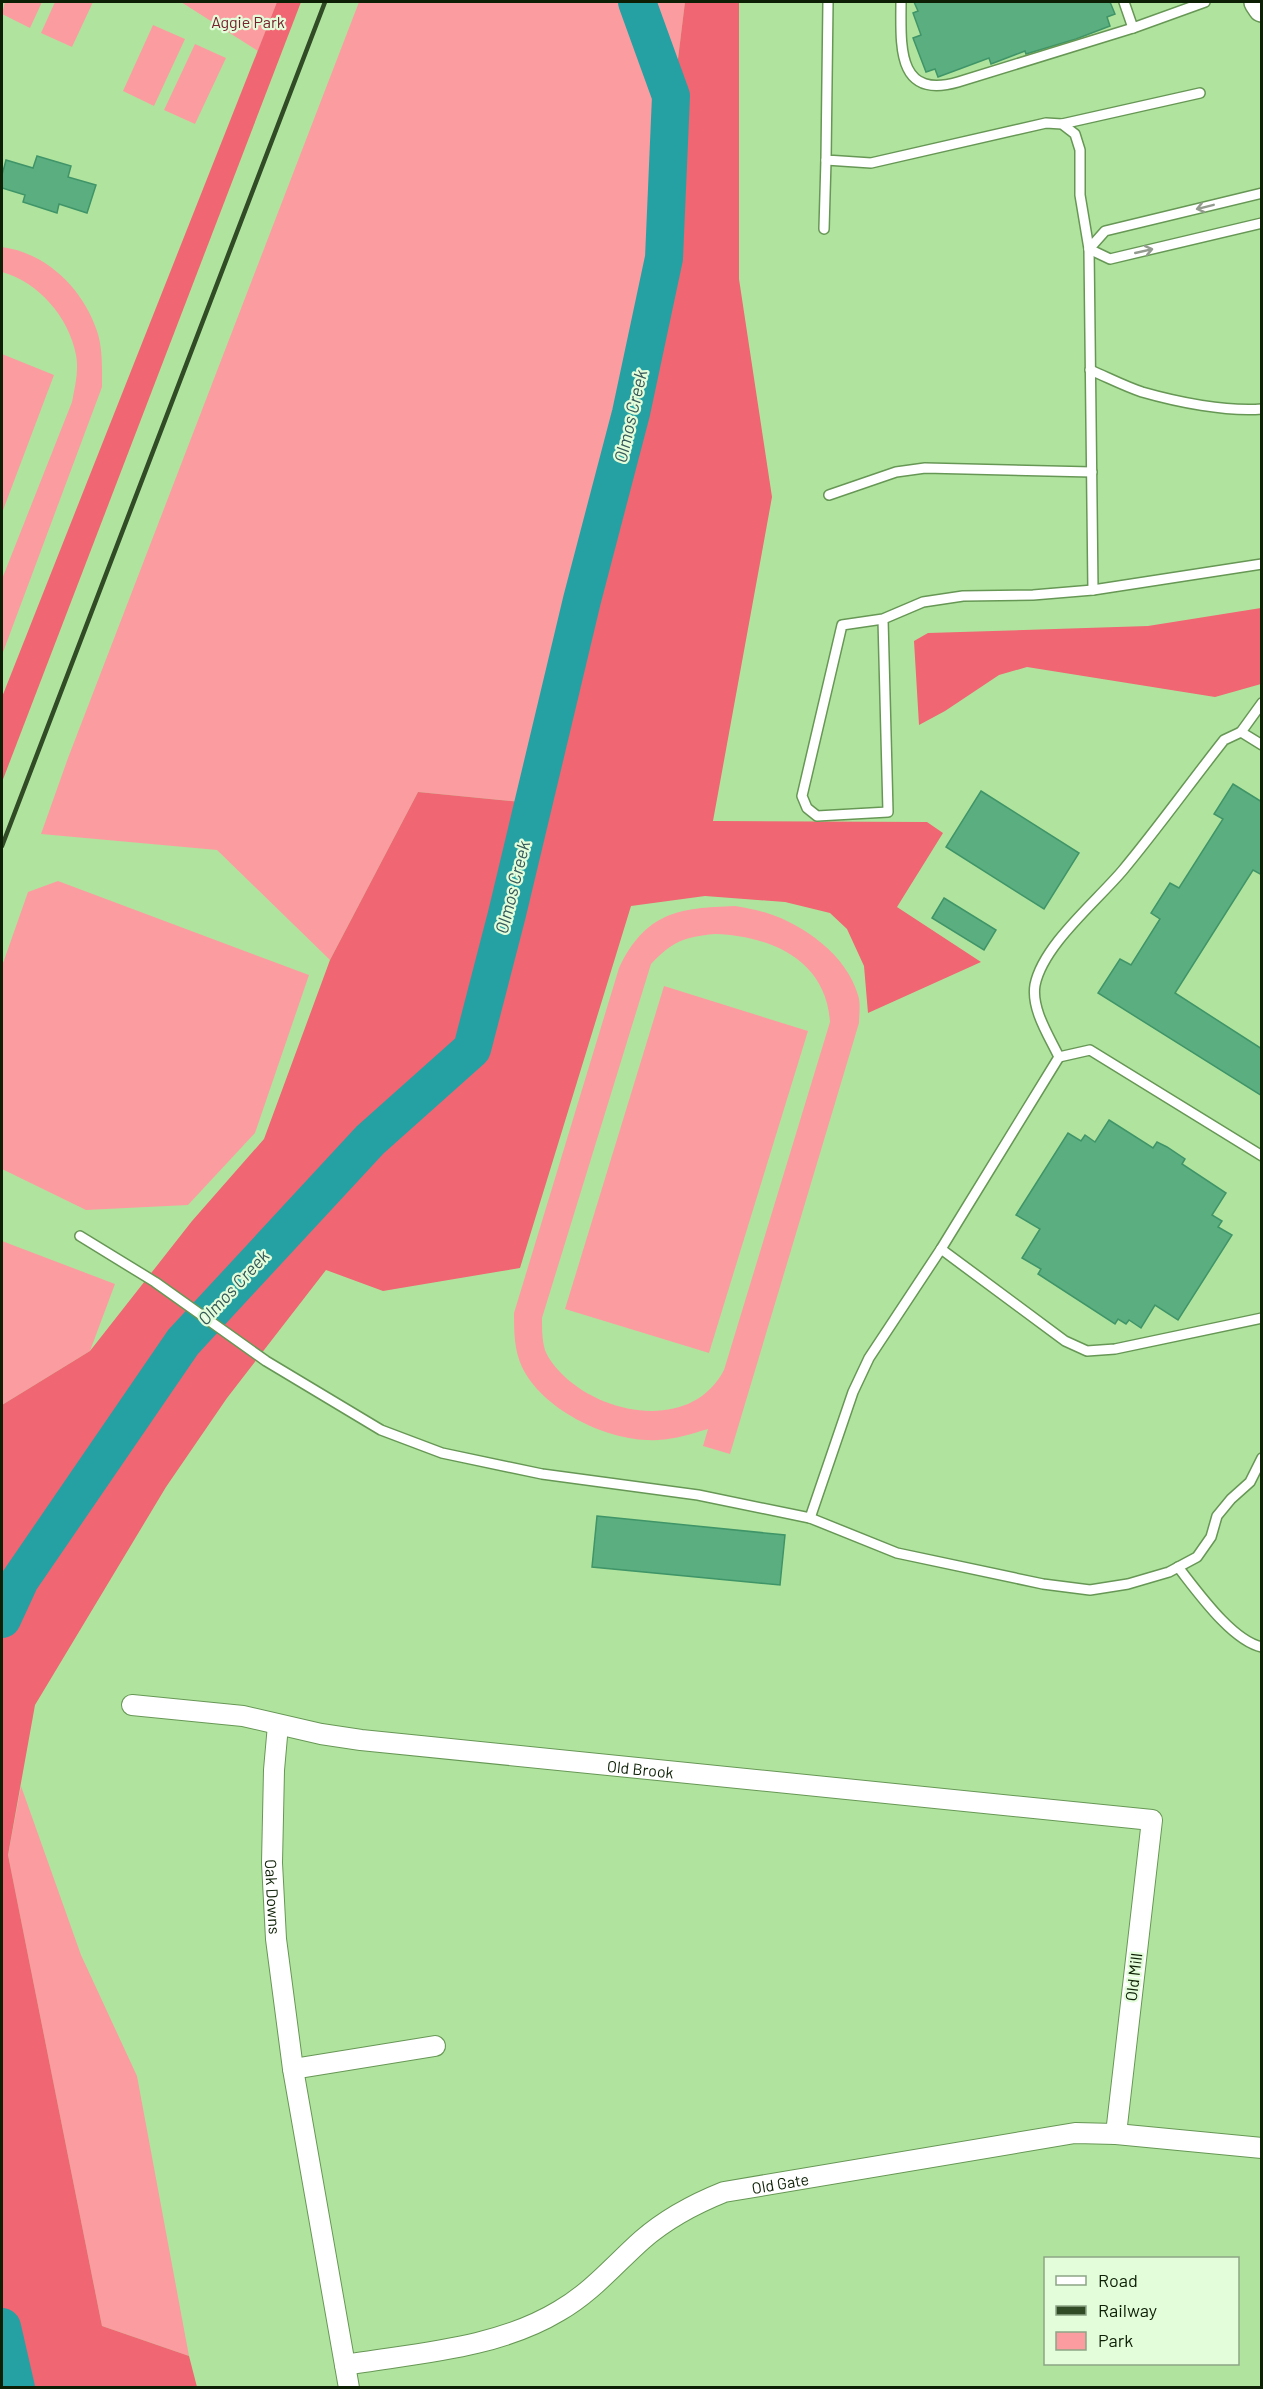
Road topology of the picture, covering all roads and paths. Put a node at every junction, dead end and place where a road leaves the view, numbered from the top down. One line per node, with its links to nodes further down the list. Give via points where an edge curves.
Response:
1 (828, 2): 10 (lane)
2 (902, 2): 7 (lane, via 905,61 916,80 933,87)
3 (1124, 2): 7 (lane)
4 (1205, 2): 7 (lane)
5 (1258, 2): 6 (main road)
6 (1262, 8)
7 (1133, 28)
8 (1200, 93): 9 (lane)
9 (1062, 124): 10 (lane, via 1046,123 871,163); 14 (lane, via 1075,134 1080,150 1080,195)
10 (826, 160): 13 (lane)
11 (1262, 193): 14 (lane, one-way to 14, via 1105,231)
12 (1262, 223): 14 (lane, one-way to 12, via 1110,259)
13 (824, 228)
14 (1089, 249): 15 (lane)
15 (1090, 370): 16 (lane, via 1141,391 1176,400); 17 (lane)
16 (1262, 409)
17 (1092, 472): 18 (lane, via 925,468 896,472); 20 (lane)
18 (829, 495)
19 (1262, 564): 20 (lane)
20 (1093, 590): 21 (lane, via 963,596 923,602)
21 (883, 619): 21 (lane, via 888,812 817,816 807,808 802,796 842,625)
22 (1262, 703): 23 (lane)
23 (1241, 732): 24 (lane); 25 (lane, via 1224,740 1123,870 1040,967 1035,987 1037,1007)
24 (1262, 746)
25 (1059, 1057): 26 (lane, via 1090,1050); 28 (lane)
26 (1262, 1156)
27 (80, 1236): 31 (lane, via 155,1282 266,1361 391,1434 442,1453 542,1474 698,1495)
28 (941, 1249): 29 (lane, via 1065,1341 1087,1351); 31 (lane, via 869,1358 853,1392)
29 (1262, 1318)
30 (1262, 1458): 32 (lane, via 1250,1482 1217,1516 1211,1537 1197,1557)
31 (810, 1518): 32 (lane, via 897,1553 1078,1589 1128,1584)
32 (1178, 1567): 33 (lane, via 1212,1610 1250,1645)
33 (1262, 1647)
34 (132, 1705): 35 (street, Old Brook, via 243,1716)
35 (278, 1725): 36 (street, Old Brook, via 361,1740); 38 (street, Oak Downs, via 272,1863 276,1939)
36 (1152, 1820): 39 (street, Old Mill)
37 (435, 2046): 38 (street)
38 (293, 2069): 41 (street, Oak Downs)
39 (1116, 2134): 40 (street, Old Gate); 41 (street, Old Gate, via 1075,2133 724,2192 660,2226 582,2296 533,2324 472,2344)
40 (1262, 2148)
41 (345, 2365): 42 (street, Oak Downs)
42 (349, 2388)

